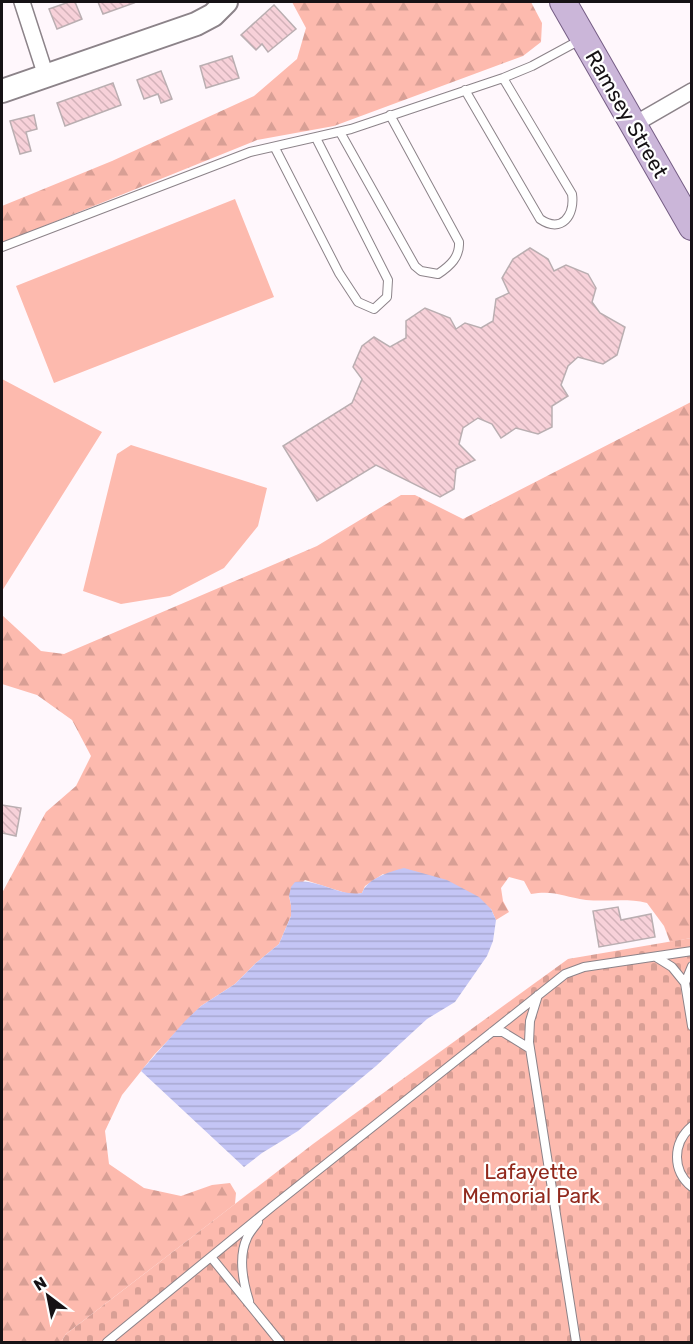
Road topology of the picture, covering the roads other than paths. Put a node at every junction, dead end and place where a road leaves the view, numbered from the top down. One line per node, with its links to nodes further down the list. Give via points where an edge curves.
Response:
1 (22, 2): 5 (street)
2 (226, 2): 5 (street, via 196,24)
3 (563, 2): 4 (main road, Ramsey Street)
4 (584, 38): 6 (lane); 11 (main road, Ramsey Street)
5 (46, 76): 8 (street)
6 (503, 78): 7 (lane); 7 (lane, via 572,194 569,218 558,224 540,219)
7 (465, 90): 10 (lane)
8 (2, 91)
9 (692, 91): 11 (street)
10 (390, 115): 12 (lane); 12 (lane, via 459,242 453,261 438,274 415,266)
11 (633, 125): 15 (main road, Ramsey Street)
12 (340, 132): 13 (lane)
13 (316, 138): 14 (lane); 14 (lane, via 388,280 387,297 374,309 358,302 339,273)
14 (275, 148): 16 (lane, via 219,163)
15 (692, 227)
16 (2, 248)
17 (692, 951): 18 (lane)
18 (656, 957): 20 (lane, via 672,967); 21 (lane, via 575,969)
19 (692, 966): 20 (lane)
20 (685, 983): 22 (lane)
21 (538, 995): 23 (lane); 24 (lane, via 530,1021)
22 (692, 1026)
23 (492, 1032): 24 (lane, via 503,1032); 27 (lane)
24 (529, 1048): 32 (lane)
25 (692, 1126): 26 (lane, via 676,1153 677,1167)
26 (692, 1187)
27 (262, 1215): 28 (lane); 29 (lane, via 246,1239 242,1261)
28 (211, 1257): 29 (lane); 30 (lane)
29 (250, 1305): 31 (lane)
30 (107, 1342)
31 (280, 1342)
32 (576, 1342)

